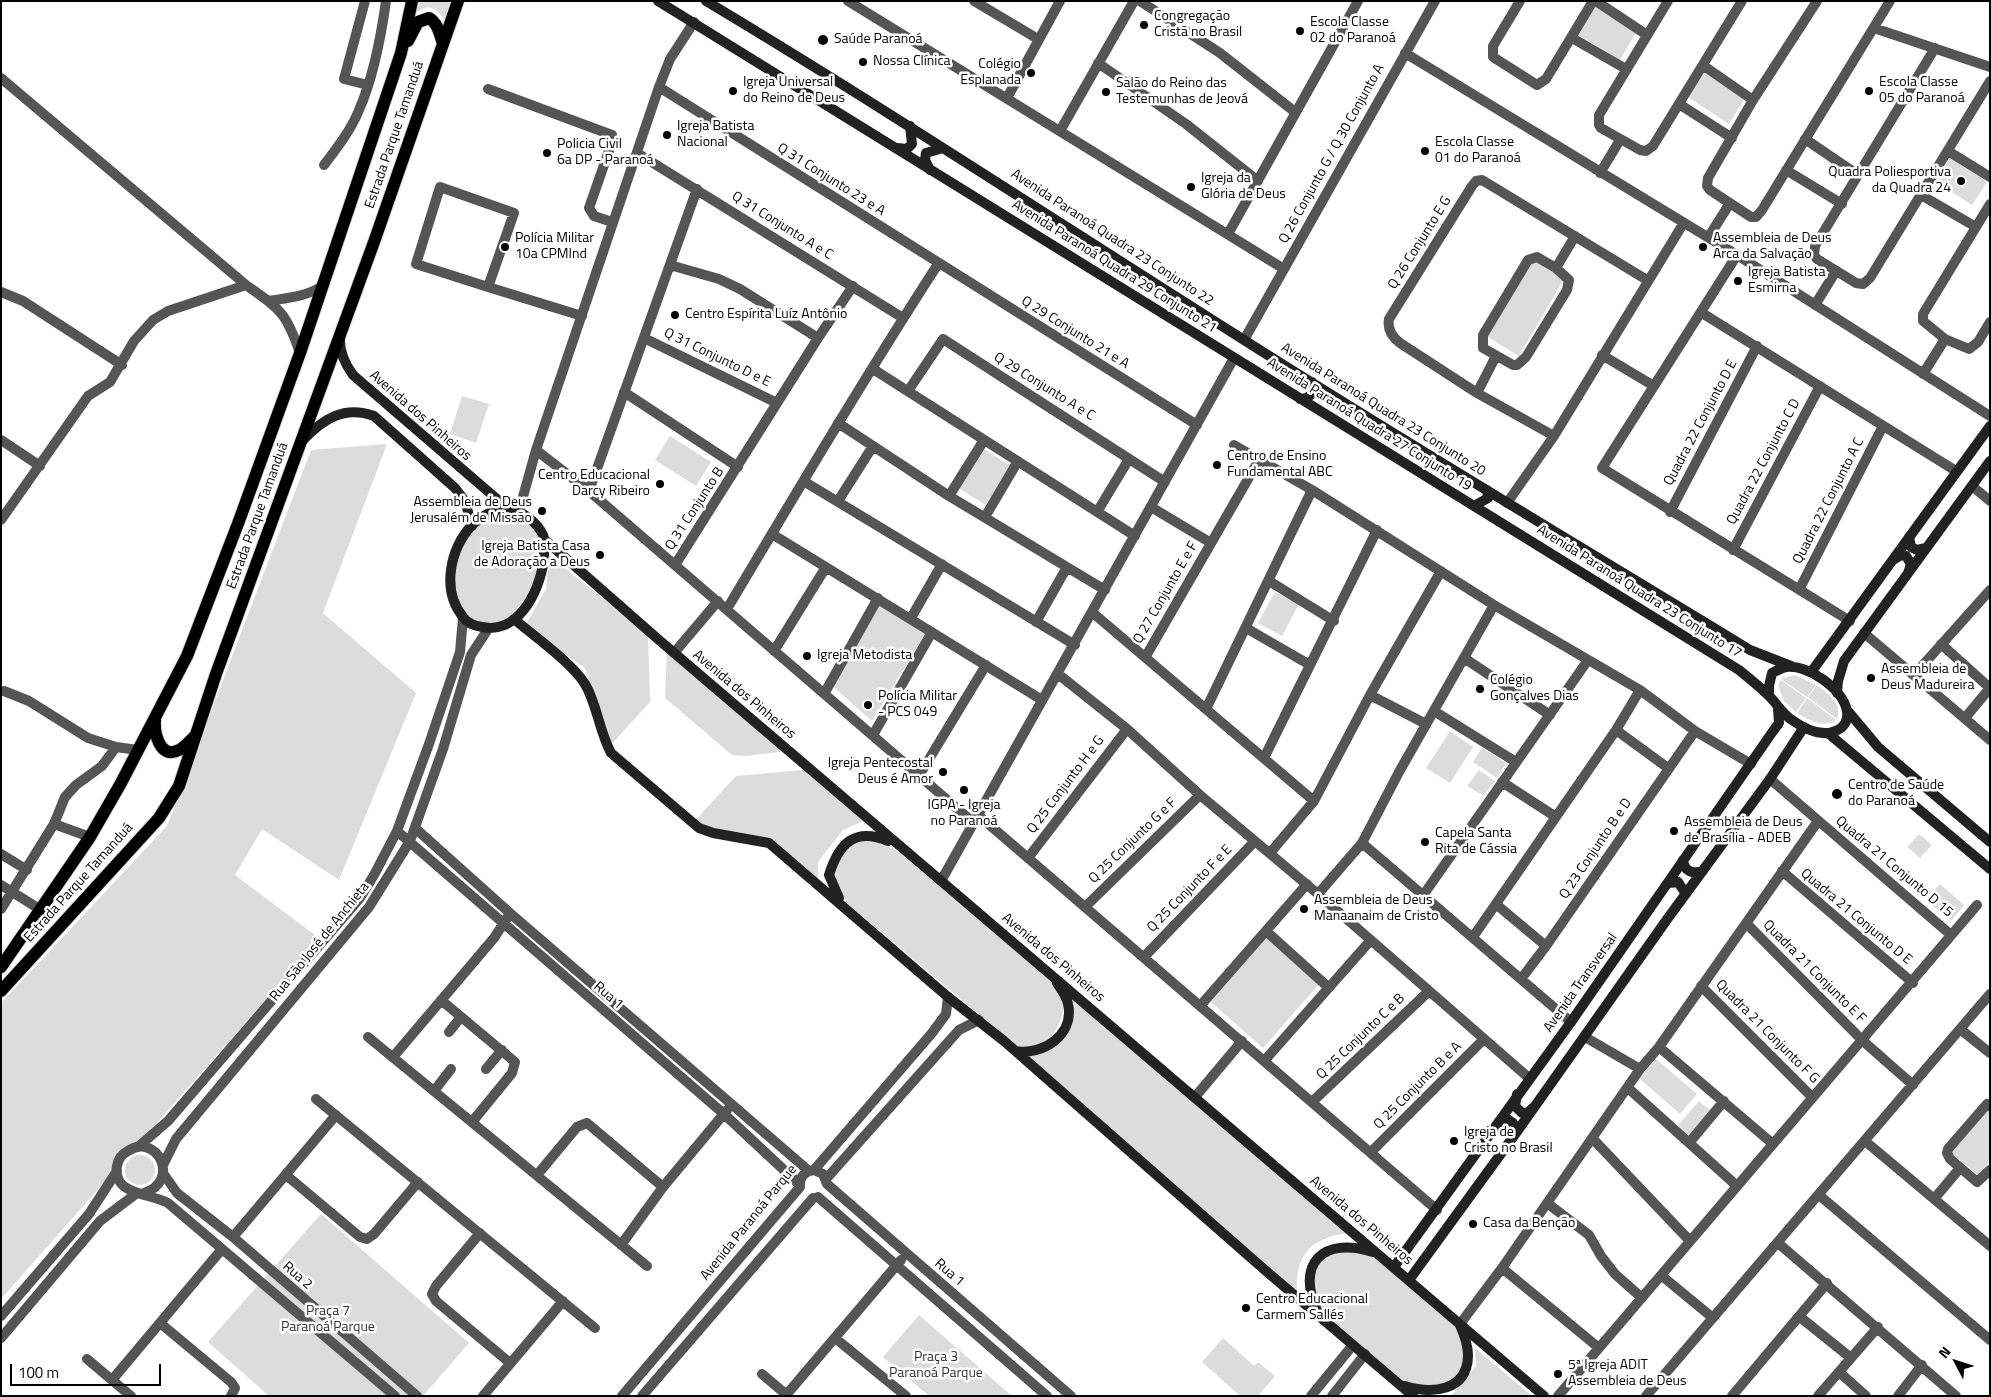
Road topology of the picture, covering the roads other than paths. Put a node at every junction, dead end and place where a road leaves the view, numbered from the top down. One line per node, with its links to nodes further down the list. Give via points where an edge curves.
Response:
1 (365, 1): 36 (street, via 344,79)
2 (386, 1): 36 (street)
3 (412, 1): 28 (main road, Estrada Parque Tamanduá)
4 (458, 1): 26 (main road, Estrada Parque Tamanduá)
5 (462, 1): 26 (main road)
6 (658, 1): 21 (street, Avenida Paranoá Quadra 29 Conjunto 21)
7 (706, 1): 43 (street, Avenida Paranoá Quadra 23 Conjunto 22)
8 (848, 1): 39 (street)
9 (974, 1): 25 (street)
10 (1060, 1): 25 (street)
11 (1134, 1): 30 (street)
12 (1140, 1): 42 (street, via 1220,53)
13 (1358, 1): 42 (street)
14 (1435, 1): 29 (street, Q 26 Conjunto G / Q 30 Conjunto A)
15 (1520, 1): 24 (street, via 1493,46 1493,57 1538,85 1546,79)
16 (1595, 1): 23 (street); 24 (street)
17 (1668, 1): 23 (street)
18 (1742, 1): 31 (street)
19 (1890, 1): 22 (street)
20 (1815, 2): 40 (street)
21 (694, 22): 37 (street, via 670,59); 48 (street, Avenida Paranoá Quadra 29 Conjunto 21)
22 (1874, 28): 27 (street); 46 (street)
23 (1646, 35): 33 (street)
24 (1572, 38): 33 (street)
25 (1038, 39): 39 (street)
26 (444, 42): 28 (main road, via 433,20 423,18); 88 (main road, Estrada Parque Tamanduá)
27 (1935, 48): 32 (street); 56 (street)
28 (401, 53): 78 (main road, Estrada Parque Tamanduá)
29 (1405, 53): 55 (street); 74 (street, Q 26 Conjunto G / Q 30 Conjunto A)
30 (1098, 63): 44 (street); 58 (street, via 1186,124)
31 (1704, 66): 40 (street); 41 (street)
32 (1990, 67)
33 (1626, 69): 47 (street, via 1599,115 1598,124)
34 (1, 78): 77 (street)
35 (1990, 81): 50 (street)
36 (368, 85): 52 (street, via 351,124)
37 (659, 87): 51 (street); 71 (street, Q 31 Conjunto 23 e A)
38 (488, 89): 64 (street, via 612,135 589,208 594,216)
39 (1007, 98): 44 (street)
40 (1753, 100): 45 (street)
41 (1679, 104): 45 (street); 47 (street, via 1653,146 1646,151)
42 (1295, 112): 58 (street)
43 (910, 126): 48 (street, via 912,144 906,149); 49 (street, Avenida Paranoá Quadra 23 Conjunto 22)
44 (1060, 131): 67 (street)
45 (1732, 138): 61 (street, via 1708,178 1707,186)
46 (1805, 139): 54 (street); 56 (street)
47 (1620, 140): 55 (street)
48 (896, 148): 53 (street, Avenida Paranoá Quadra 29 Conjunto 21)
49 (943, 148): 53 (street, via 926,153 925,160); 92 (street, Avenida Paranoá Quadra 23 Conjunto 22)
50 (1948, 151): 57 (street); 60 (street)
51 (637, 153): 59 (street, Q 31 Conjunto A e C); 64 (street)
52 (324, 165)
53 (930, 170): 97 (street, Avenida Paranoá Quadra 29 Conjunto 21)
54 (1786, 170): 61 (street, via 1756,217); 62 (street)
55 (1600, 173): 65 (street)
56 (1858, 175): 62 (street)
57 (1990, 177)
58 (1258, 181): 67 (street)
59 (697, 189): 72 (street); 79 (street, Q 31 Conjunto A e C)
60 (1921, 195): 66 (street); 75 (street, via 1870,278 1863,284 1856,283)
61 (1730, 203): 69 (street)
62 (1842, 204): 75 (street, via 1815,246 1814,255)
63 (1990, 204): 66 (street)
64 (612, 222): 85 (street)
65 (1683, 224): 69 (street); 76 (street)
66 (1976, 227): 91 (street, via 1923,314 1922,321)
67 (1228, 234): 74 (street)
68 (1575, 236): 73 (street); 76 (street); 106 (street, Q 26 Conjunto E G, via 1482,180 1472,186 1389,319 1388,326 1393,338)
69 (1708, 238): 70 (street)
70 (1737, 255): 83 (street); 84 (street)
71 (938, 264): 86 (street); 113 (street, Q 29 Conjunto 21 e A)
72 (670, 265): 89 (street); 90 (street, via 719,279 740,289)
73 (1556, 268): 96 (street, via 1569,280 1567,290 1526,357 1517,365); 96 (street, via 1537,257 1528,260 1483,335 1483,348)
74 (1284, 269): 92 (street, Q 26 Conjunto G / Q 30 Conjunto A)
75 (1836, 271): 83 (street)
76 (1647, 280): 95 (street)
77 (246, 286): 82 (street); 98 (street, via 168,311 153,320 134,341)
78 (322, 286): 82 (street, via 294,298); 94 (main road, Estrada Parque Tamanduá)
79 (853, 286): 86 (street, Q 31 Conjunto A e C); 90 (street, Q 31 Conjunto B)
80 (488, 287): 80 (street, via 416,264 440,187 514,213); 85 (street)
81 (1, 292): 98 (street, via 22,301)
82 (268, 300): 94 (street, via 290,324)
83 (1815, 305): 100 (street)
84 (1702, 313): 93 (street); 102 (street)
85 (582, 316): 122 (street)
86 (903, 318): 99 (street)
87 (1990, 322): 91 (street, via 1978,342 1969,349)
88 (341, 332): 119 (main road, Estrada Parque Tamanduá); 140 (street, Avenida dos Pinheiros, via 340,347 346,366 353,375)
89 (644, 338): 104 (street); 109 (street, Q 31 Conjunto D e E)
90 (818, 338): 109 (street, Q 31 Conjunto B)
91 (1945, 338): 100 (street)
92 (1244, 340): 101 (street, Avenida Paranoá Quadra 23 Conjunto 20)
93 (1756, 346): 103 (street); 145 (street, Quadra 22 Conjunto D E)
94 (300, 353): 212 (main road, Estrada Parque Tamanduá, via 187,656)
95 (1602, 355): 102 (street); 116 (street)
96 (1496, 356): 106 (street)
97 (1234, 358): 107 (street, Avenida Paranoá Quadra 27 Conjunto 19); 113 (street)
98 (122, 366): 127 (street, via 110,382 88,396)
99 (873, 369): 105 (street); 112 (street)
100 (1923, 374): 111 (street)
101 (1312, 382): 107 (street, via 1315,391); 108 (street, Avenida Paranoá Quadra 23 Conjunto 20)
102 (1654, 386): 145 (street, via 1602,468)
103 (1820, 386): 114 (street); 159 (street, Quadra 22 Conjunto C D)
104 (624, 392): 128 (street); 135 (street)
105 (908, 392): 118 (street); 123 (street, Q 29 Conjunto A e C, via 943,339)
106 (1477, 393): 116 (street)
107 (1300, 399): 110 (street, Avenida Paranoá Quadra 27 Conjunto 19)
108 (1339, 399): 110 (street, via 1329,404); 134 (street, Avenida Paranoá Quadra 23 Conjunto 20)
109 (777, 403): 128 (street, Q 31 Conjunto B)
110 (1329, 416): 141 (street, Avenida Paranoá Quadra 27 Conjunto 19)
111 (1990, 416)
112 (838, 423): 121 (street); 130 (street)
113 (1197, 425): 131 (street)
114 (1883, 426): 129 (street); 168 (street, Quadra 22 Conjunto A C)
115 (1990, 426): 129 (street)
116 (1554, 436): 139 (street)
117 (1, 440): 127 (street)
118 (984, 440): 125 (street); 136 (street)
119 (300, 444): 149 (street, via 317,425 336,413 361,411 374,416 456,488); 221 (main road, Estrada Parque Tamanduá)
120 (1234, 445): 124 (street)
121 (872, 446): 136 (street); 138 (street)
122 (536, 450): 135 (street); 143 (street)
123 (1129, 459): 131 (street, Q 29 Conjunto A e C); 144 (street)
124 (1259, 460): 133 (street); 156 (street, Q 27 Conjunto E e F)
125 (1018, 461): 144 (street); 147 (street)
126 (1990, 462): 132 (street)
127 (40, 466): 148 (street)
128 (738, 467): 162 (street, Q 31 Conjunto B)
129 (1956, 471): 154 (street)
130 (805, 482): 138 (street); 152 (street)
131 (1165, 482): 142 (street)
132 (1972, 486): 137 (street); 158 (street)
133 (1312, 490): 150 (street); 167 (street)
134 (1487, 490): 139 (street, Avenida Paranoá Quadra 23 Conjunto 20); 141 (street, via 1488,498)
135 (589, 491): 162 (street)
136 (949, 496): 147 (street)
137 (1990, 500)
138 (838, 501): 161 (street)
139 (1507, 503): 151 (street, Avenida Paranoá Quadra 23 Conjunto 20)
140 (505, 506): 143 (street); 149 (street, via 486,514)
141 (1474, 506): 146 (street, Avenida Paranoá Quadra 27 Conjunto 19)
142 (1151, 507): 153 (street); 156 (street)
143 (519, 511): 155 (street, via 532,521)
144 (1097, 512): 153 (street)
145 (1670, 512): 159 (street)
146 (1490, 516): 157 (street, Avenida Paranoá Quadra 23 Conjunto 17)
147 (985, 517): 164 (street)
148 (1, 520)
149 (472, 526): 176 (street, via 456,551 451,566 455,604)
150 (1377, 530): 165 (street); 179 (street)
151 (1555, 531): 157 (street, via 1548,534); 195 (street, Avenida Paranoá Quadra 23 Conjunto 20, via 1750,650)
152 (772, 534): 163 (street); 174 (street)
153 (1135, 536): 169 (street)
154 (1909, 537): 158 (street, via 1911,547 1917,550); 160 (street)
155 (545, 540): 178 (street, via 540,582 530,601); 189 (street, Avenida dos Pinheiros)
156 (1211, 543): 190 (street, Q 27 Conjunto E e F)
157 (1542, 547): 205 (street, Avenida Paranoá Quadra 23 Conjunto 17, via 1739,670)
158 (1926, 548): 166 (street)
159 (1734, 550): 168 (street)
160 (1892, 560): 166 (street, via 1906,556 1911,564); 180 (street)
161 (942, 564): 177 (street); 181 (street)
162 (675, 565): 172 (street)
163 (826, 567): 171 (street); 188 (street)
164 (1066, 568): 169 (street); 181 (street)
165 (1441, 571): 173 (street); 204 (street)
166 (1908, 573): 185 (street)
167 (1268, 581): 179 (street); 183 (street)
168 (1800, 588): 180 (street)
169 (1105, 590): 175 (street)
170 (1990, 590): 186 (street)
171 (878, 598): 177 (street); 203 (street)
172 (718, 601): 174 (street); 189 (street)
173 (1494, 605): 191 (street); 192 (street)
174 (727, 609): 188 (street)
175 (1092, 613): 187 (street); 190 (street)
176 (463, 618): 182 (street, via 474,626); 239 (street, Rua São José de Anchieta, via 460,652)
177 (911, 618): 184 (street)
178 (514, 619): 182 (street); 262 (street, via 586,685 611,753 699,828 769,843)
179 (1334, 621): 194 (street)
180 (1850, 621): 196 (street)
181 (1036, 622): 187 (street)
182 (488, 628): 238 (street, Rua São José de Anchieta, via 471,656)
183 (1246, 628): 194 (street); 207 (street)
184 (932, 632): 193 (street); 220 (street)
185 (1864, 633): 198 (street); 202 (street, via 1844,661)
186 (1941, 644): 198 (street); 199 (street)
187 (1075, 645): 197 (street)
188 (774, 651): 203 (street)
189 (674, 653): 245 (street, Avenida dos Pinheiros)
190 (1146, 656): 207 (street)
191 (1464, 658): 210 (street); 211 (street)
192 (1588, 660): 200 (street); 211 (street)
193 (986, 665): 206 (street); 229 (street)
194 (1310, 666): 225 (street)
195 (1795, 667): 196 (street); 205 (street, via 1784,667 1772,673)
196 (1812, 671): 202 (street)
197 (1058, 674): 206 (street); 216 (street)
198 (1914, 675): 213 (street)
199 (1990, 688): 213 (street)
200 (1640, 690): 217 (street); 218 (street)
201 (4, 691): 223 (street, via 28,701 88,738)
202 (1837, 693): 209 (street)
203 (824, 694): 220 (street)
204 (1370, 695): 214 (street); 233 (street)
205 (1769, 696): 208 (street)
206 (1042, 700): 235 (street)
207 (1206, 709): 225 (street)
208 (1778, 709): 215 (street); 227 (street, Avenida Transversal, via 1778,723)
209 (1847, 710): 219 (street, via 1845,724); 243 (street, via 1878,746)
210 (1434, 711): 214 (street); 226 (street)
211 (1550, 715): 226 (street)
212 (156, 718): 221 (main road, via 155,736 160,746 171,752 179,750); 224 (main road, Estrada Parque Tamanduá)
213 (1965, 718): 222 (street)
214 (1426, 724): 244 (street)
215 (1804, 727): 219 (street); 230 (street)
216 (1126, 729): 232 (street); 248 (street, Q 25 Conjunto H e G)
217 (1616, 730): 228 (street); 234 (street)
218 (1695, 731): 227 (street); 228 (street, Q 23 Conjunto B e D)
219 (1829, 734): 250 (street)
220 (873, 735): 229 (street)
221 (196, 736): 283 (main road, Estrada Parque Tamanduá, via 178,786 159,818)
222 (1990, 740)
223 (116, 747): 224 (street); 237 (street, via 102,766 76,785 65,798)
224 (138, 750): 240 (main road, Estrada Parque Tamanduá)
225 (1264, 758): 233 (street)
226 (1516, 762): 231 (street)
227 (1751, 764): 249 (street, Avenida Transversal)
228 (1668, 768): 275 (street, Q 23 Conjunto B e D)
229 (920, 774): 235 (street)
230 (1770, 779): 236 (street, Quadra 21 Conjunto D 15); 252 (street)
231 (1502, 782): 234 (street); 260 (street)
232 (1200, 795): 242 (street); 265 (street, Q 25 Conjunto G e F)
233 (1314, 801): 246 (street)
234 (1556, 817): 263 (street)
235 (976, 819): 248 (street); 254 (street)
236 (1818, 821): 253 (street); 272 (street, Quadra 21 Conjunto D 15)
237 (54, 824): 240 (street); 251 (street)
238 (416, 828): 241 (street, Rua São José de Anchieta); 268 (street, Rua 1)
239 (397, 832): 241 (street, Rua 1); 330 (street, Rua São José de Anchieta, via 360,898 168,1122)
240 (90, 836): 267 (main road, Estrada Parque Tamanduá)
241 (410, 841): 269 (street, Rua 1); 333 (street, Rua São José de Anchieta, via 369,907 176,1139)
242 (1255, 841): 246 (street); 276 (street, Q 25 Conjunto F e E)
243 (1990, 842)
244 (1362, 843): 259 (street); 260 (street)
245 (899, 845): 254 (street, Avenida dos Pinheiros); 262 (street, via 875,835 859,835 841,848 829,875)
246 (1270, 853): 256 (street)
247 (1, 854): 251 (street)
248 (1028, 858): 265 (street)
249 (1683, 860): 252 (street, via 1687,870 1693,873); 255 (street, Avenida Transversal)
250 (1990, 868)
251 (27, 870): 258 (street)
252 (1703, 871): 261 (street)
253 (1782, 871): 270 (street); 280 (street, Quadra 21 Conjunto D E)
254 (941, 881): 278 (street, Avenida dos Pinheiros)
255 (1669, 883): 261 (street, via 1678,882); 291 (street, Avenida Transversal)
256 (1307, 884): 259 (street); 271 (street)
257 (1, 885): 258 (street)
258 (13, 892): 266 (street); 267 (street)
259 (1318, 894): 274 (street)
260 (1424, 894): 273 (street)
261 (1686, 894): 295 (street)
262 (844, 905): 286 (street)
263 (1497, 905): 273 (street); 275 (street)
264 (1977, 905): 272 (street)
265 (1086, 906): 276 (street)
266 (1, 910)
267 (41, 910): 277 (main road, Estrada Parque Tamanduá)
268 (511, 914): 269 (street); 318 (street, Rua 1)
269 (503, 923): 287 (street); 321 (street, Rua 1)
270 (1746, 923): 281 (street); 299 (street, Quadra 21 Conjunto E F)
271 (1266, 932): 282 (street); 288 (street)
272 (1951, 935): 280 (street)
273 (1472, 937): 279 (street)
274 (1370, 941): 282 (street); 284 (street)
275 (1546, 946): 279 (street, Q 23 Conjunto B e D)
276 (1144, 956): 288 (street)
277 (3, 960)
278 (1054, 978): 297 (street, via 1068,1003 1069,1014 1064,1031 1041,1051 1031,1053 1016,1052); 315 (street, Avenida dos Pinheiros)
279 (1521, 979): 291 (street)
280 (1913, 983): 299 (street)
281 (1702, 986): 300 (street); 313 (street, Quadra 21 Conjunto F G)
282 (1328, 987): 304 (street)
283 (1, 990)
284 (1429, 991): 296 (street); 316 (street, Q 25 Conjunto C e B)
285 (1990, 994): 292 (street)
286 (948, 997): 290 (street); 334 (street, Avenida Paranoá Parque, via 946,1014 932,1034)
287 (441, 1000): 289 (street); 303 (street)
288 (1200, 1006): 298 (street)
289 (461, 1017): 293 (street); 301 (street)
290 (979, 1020): 297 (street); 340 (street, via 959,1030)
291 (1572, 1022): 308 (street, Avenida Transversal)
292 (1960, 1029): 302 (street); 309 (street)
293 (448, 1032)
294 (368, 1036): 303 (street)
295 (1585, 1037): 307 (street); 319 (street)
296 (1484, 1040): 308 (street); 331 (street, Q 25 Conjunto B e A)
297 (1004, 1041): 370 (street)
298 (1242, 1041): 304 (street); 315 (street)
299 (1863, 1041): 309 (street, Quadra 21 Conjunto E F); 313 (street)
300 (1659, 1046): 307 (street); 317 (street)
301 (502, 1050): 306 (street); 323 (street, via 515,1062 515,1069)
302 (1990, 1053)
303 (393, 1057): 311 (street)
304 (1265, 1060): 316 (street)
305 (451, 1069): 311 (street)
306 (486, 1069)
307 (1640, 1069): 310 (street)
308 (1529, 1078): 312 (street, Avenida Transversal)
309 (1913, 1085): 327 (street)
310 (1628, 1088): 326 (street); 328 (street)
311 (434, 1091): 323 (street)
312 (1518, 1093): 319 (street, via 1515,1106 1522,1113); 324 (street, Avenida Transversal)
313 (1812, 1097): 329 (street)
314 (316, 1098): 322 (street)
315 (1195, 1098): 358 (street, Avenida dos Pinheiros)
316 (1312, 1102): 331 (street)
317 (1724, 1102): 328 (street); 329 (street)
318 (733, 1104): 321 (street); 334 (street, Rua 1)
319 (1535, 1106): 325 (street)
320 (1990, 1106): 332 (street, via 1987,1104 1948,1149 1950,1159)
321 (724, 1114): 341 (street, Rua 1); 343 (street)
322 (336, 1115): 337 (street); 339 (street)
323 (472, 1122): 338 (street)
324 (1497, 1123): 325 (street, via 1507,1118); 349 (street, Avenida Transversal)
325 (1516, 1134): 364 (street)
326 (1592, 1139): 348 (street); 352 (street)
327 (1866, 1141): 345 (street); 347 (street)
328 (1689, 1143): 342 (street)
329 (1773, 1144): 342 (street)
330 (138, 1147): 333 (street, via 151,1150 160,1159); 336 (street, Rua São José de Anchieta, via 120,1158)
331 (1371, 1152): 349 (street)
332 (1960, 1168): 335 (street, via 1977,1182); 347 (street)
333 (163, 1169): 344 (street, Rua São José de Anchieta, via 157,1186); 351 (street, Rua 2, via 177,1193)
334 (812, 1170): 340 (street, Rua 1, via 823,1174); 341 (street, Avenida Paranoá Parque, via 804,1173)
335 (1990, 1170)
336 (117, 1171): 344 (street, via 125,1188); 368 (street, Rua São José de Anchieta, via 89,1214)
337 (286, 1175): 339 (street, via 360,1237 367,1239); 351 (street)
338 (537, 1175): 343 (street, via 577,1128 587,1123); 354 (street)
339 (418, 1182): 350 (street)
340 (827, 1182): 346 (street, via 823,1194); 357 (street, Rua 1)
341 (800, 1185): 346 (street, Rua 1, via 804,1195); 397 (street, Avenida Paranoá Parque)
342 (1737, 1186): 352 (street)
343 (663, 1187): 354 (street)
344 (140, 1193): 356 (street, Rua 2, via 168,1203); 376 (street, Rua São José de Anchieta, via 100,1221)
345 (1820, 1195): 353 (street); 378 (street)
346 (816, 1197): 359 (street, Rua 1); 398 (street)
347 (1934, 1199): 355 (street)
348 (1547, 1204): 362 (street); 366 (street, via 1589,1235 1615,1274)
349 (1437, 1210): 361 (street, Avenida Transversal)
350 (480, 1233): 367 (street); 384 (street, via 432,1294 436,1301)
351 (230, 1235): 356 (street); 395 (street, Rua 2)
352 (1690, 1241): 363 (street)
353 (1778, 1243): 365 (street); 371 (street)
354 (621, 1244): 360 (street)
355 (1990, 1246)
356 (220, 1247): 372 (street); 394 (street, Rua 2)
357 (906, 1254): 359 (street); 401 (street, Rua 1)
358 (1379, 1254): 361 (street, Avenida dos Pinheiros); 370 (street, via 1344,1246 1330,1249 1319,1258 1311,1268 1308,1282)
359 (898, 1264): 377 (street); 400 (street, Rua 1)
360 (647, 1266)
361 (1394, 1267): 364 (street, Avenida dos Pinheiros)
362 (1502, 1268): 373 (street); 380 (street)
363 (1662, 1276): 366 (street); 371 (street)
364 (1409, 1280): 373 (street, Avenida dos Pinheiros)
365 (1827, 1284): 369 (street); 374 (street)
366 (1642, 1298): 380 (street)
367 (563, 1301): 375 (street); 384 (street)
368 (1, 1316)
369 (1800, 1317): 382 (street); 407 (street)
370 (1320, 1318): 379 (street)
371 (1713, 1318): 390 (street)
372 (160, 1323): 388 (street); 393 (street, via 231,1382 235,1388)
373 (1460, 1324): 389 (street, via 1468,1356 1465,1370 1457,1380 1432,1392); 405 (street, Avenida dos Pinheiros)
374 (1878, 1327): 382 (street); 385 (street)
375 (595, 1328)
376 (1, 1338)
377 (835, 1338): 391 (street); 399 (street)
378 (1990, 1340)
379 (1353, 1345): 381 (street); 402 (street)
380 (1599, 1348): 406 (street)
381 (1365, 1354): 389 (street); 403 (street)
382 (1851, 1358): 386 (street)
383 (87, 1359): 388 (street)
384 (510, 1363): 396 (street)
385 (1922, 1365): 410 (street); 411 (street)
386 (1839, 1372): 408 (street); 409 (street)
387 (762, 1374): 391 (street)
388 (112, 1380): 392 (street)
389 (1399, 1384): 404 (street)
390 (1651, 1394)
391 (787, 1395)
392 (131, 1396)
393 (231, 1396)
394 (395, 1396)
395 (417, 1396)
396 (483, 1396)
397 (622, 1396)
398 (642, 1396)
399 (906, 1396)
400 (1046, 1396)
401 (1070, 1396)
402 (1310, 1396)
403 (1332, 1396)
404 (1413, 1396)
405 (1544, 1396)
406 (1558, 1396)
407 (1732, 1396)
408 (1818, 1396)
409 (1866, 1396)
410 (1898, 1396)
411 (1956, 1396)

